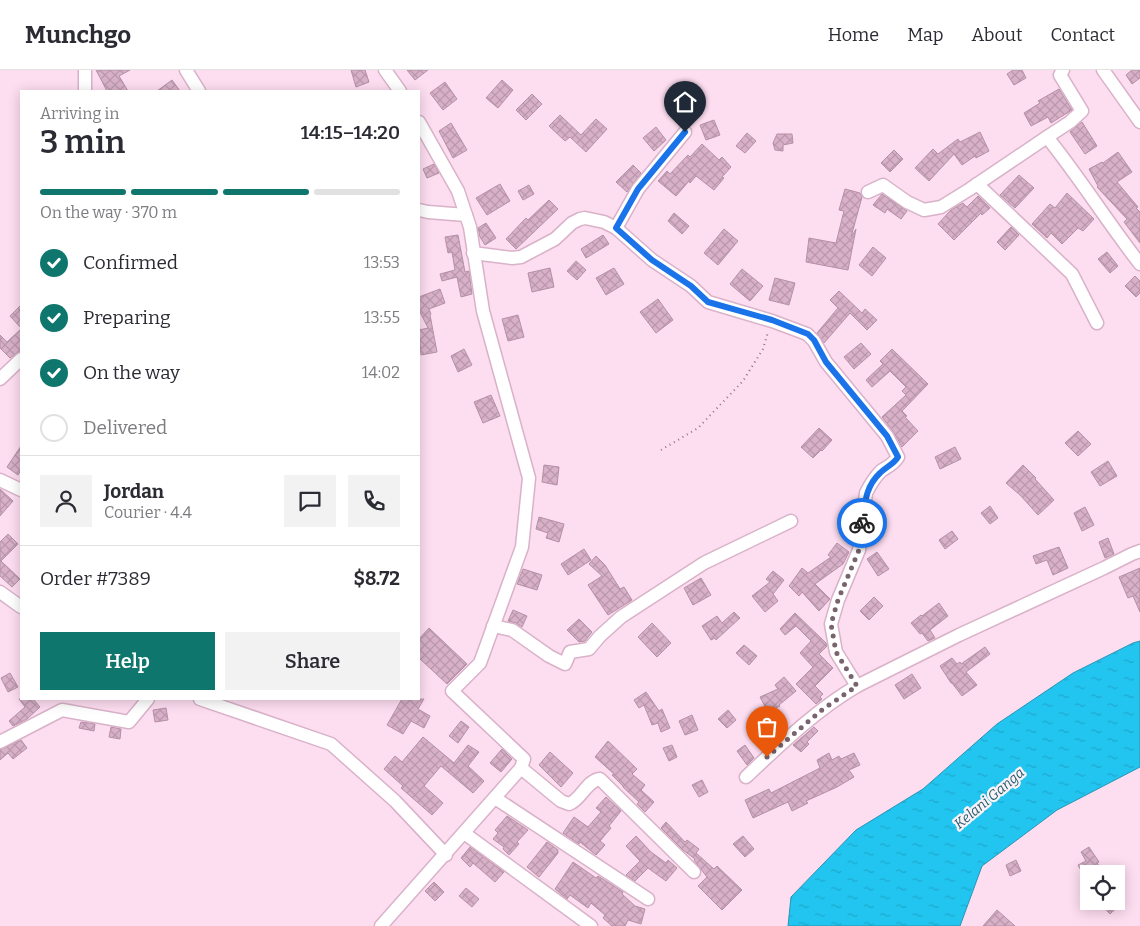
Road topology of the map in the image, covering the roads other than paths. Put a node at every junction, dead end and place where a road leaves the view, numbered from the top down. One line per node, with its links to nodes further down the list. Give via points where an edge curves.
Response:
1 (85, 70): 6 (street)
2 (186, 70): 7 (street)
3 (385, 70): 8 (street)
4 (1063, 70): 12 (street, via 1060,75 1082,111)
5 (1103, 70): 9 (street)
6 (85, 90)
7 (198, 90)
8 (399, 90)
9 (1140, 122)
10 (420, 124): 16 (street, via 458,191)
11 (685, 132): 17 (street, via 638,189)
12 (1047, 137): 13 (street); 19 (street)
13 (977, 184): 14 (street, via 941,207 924,210 882,185); 20 (street, via 1072,274)
14 (868, 192)
15 (420, 210): 16 (street)
16 (466, 215): 18 (street)
17 (616, 228): 18 (street, via 604,222 580,219 521,258); 30 (street, via 708,302 808,334 826,362 887,436 898,457 880,473 866,493 859,550 831,624 836,652)
18 (473, 253): 29 (street, via 483,311 529,478 522,547)
19 (1140, 264)
20 (1097, 323)
21 (20, 360): 22 (street)
22 (0, 379)
23 (0, 480): 24 (street)
24 (20, 490)
25 (791, 520): 29 (street, via 704,563 621,617 589,648 570,652 565,664 512,630)
26 (1140, 552): 30 (street)
27 (0, 592): 28 (street)
28 (20, 607)
29 (493, 626): 34 (street, via 480,663 452,691 524,759)
30 (857, 686): 35 (street, via 810,719)
31 (147, 700): 33 (street, via 129,722 62,710)
32 (203, 700): 38 (street, via 331,744 395,801)
33 (0, 742)
34 (521, 768): 36 (street); 39 (street, via 568,804 575,801 594,780 600,779)
35 (746, 777)
36 (495, 798): 37 (street); 40 (street)
37 (464, 833): 38 (street); 42 (street)
38 (446, 855): 41 (street)
39 (694, 872)
40 (648, 899)
41 (382, 926)
42 (591, 926)

